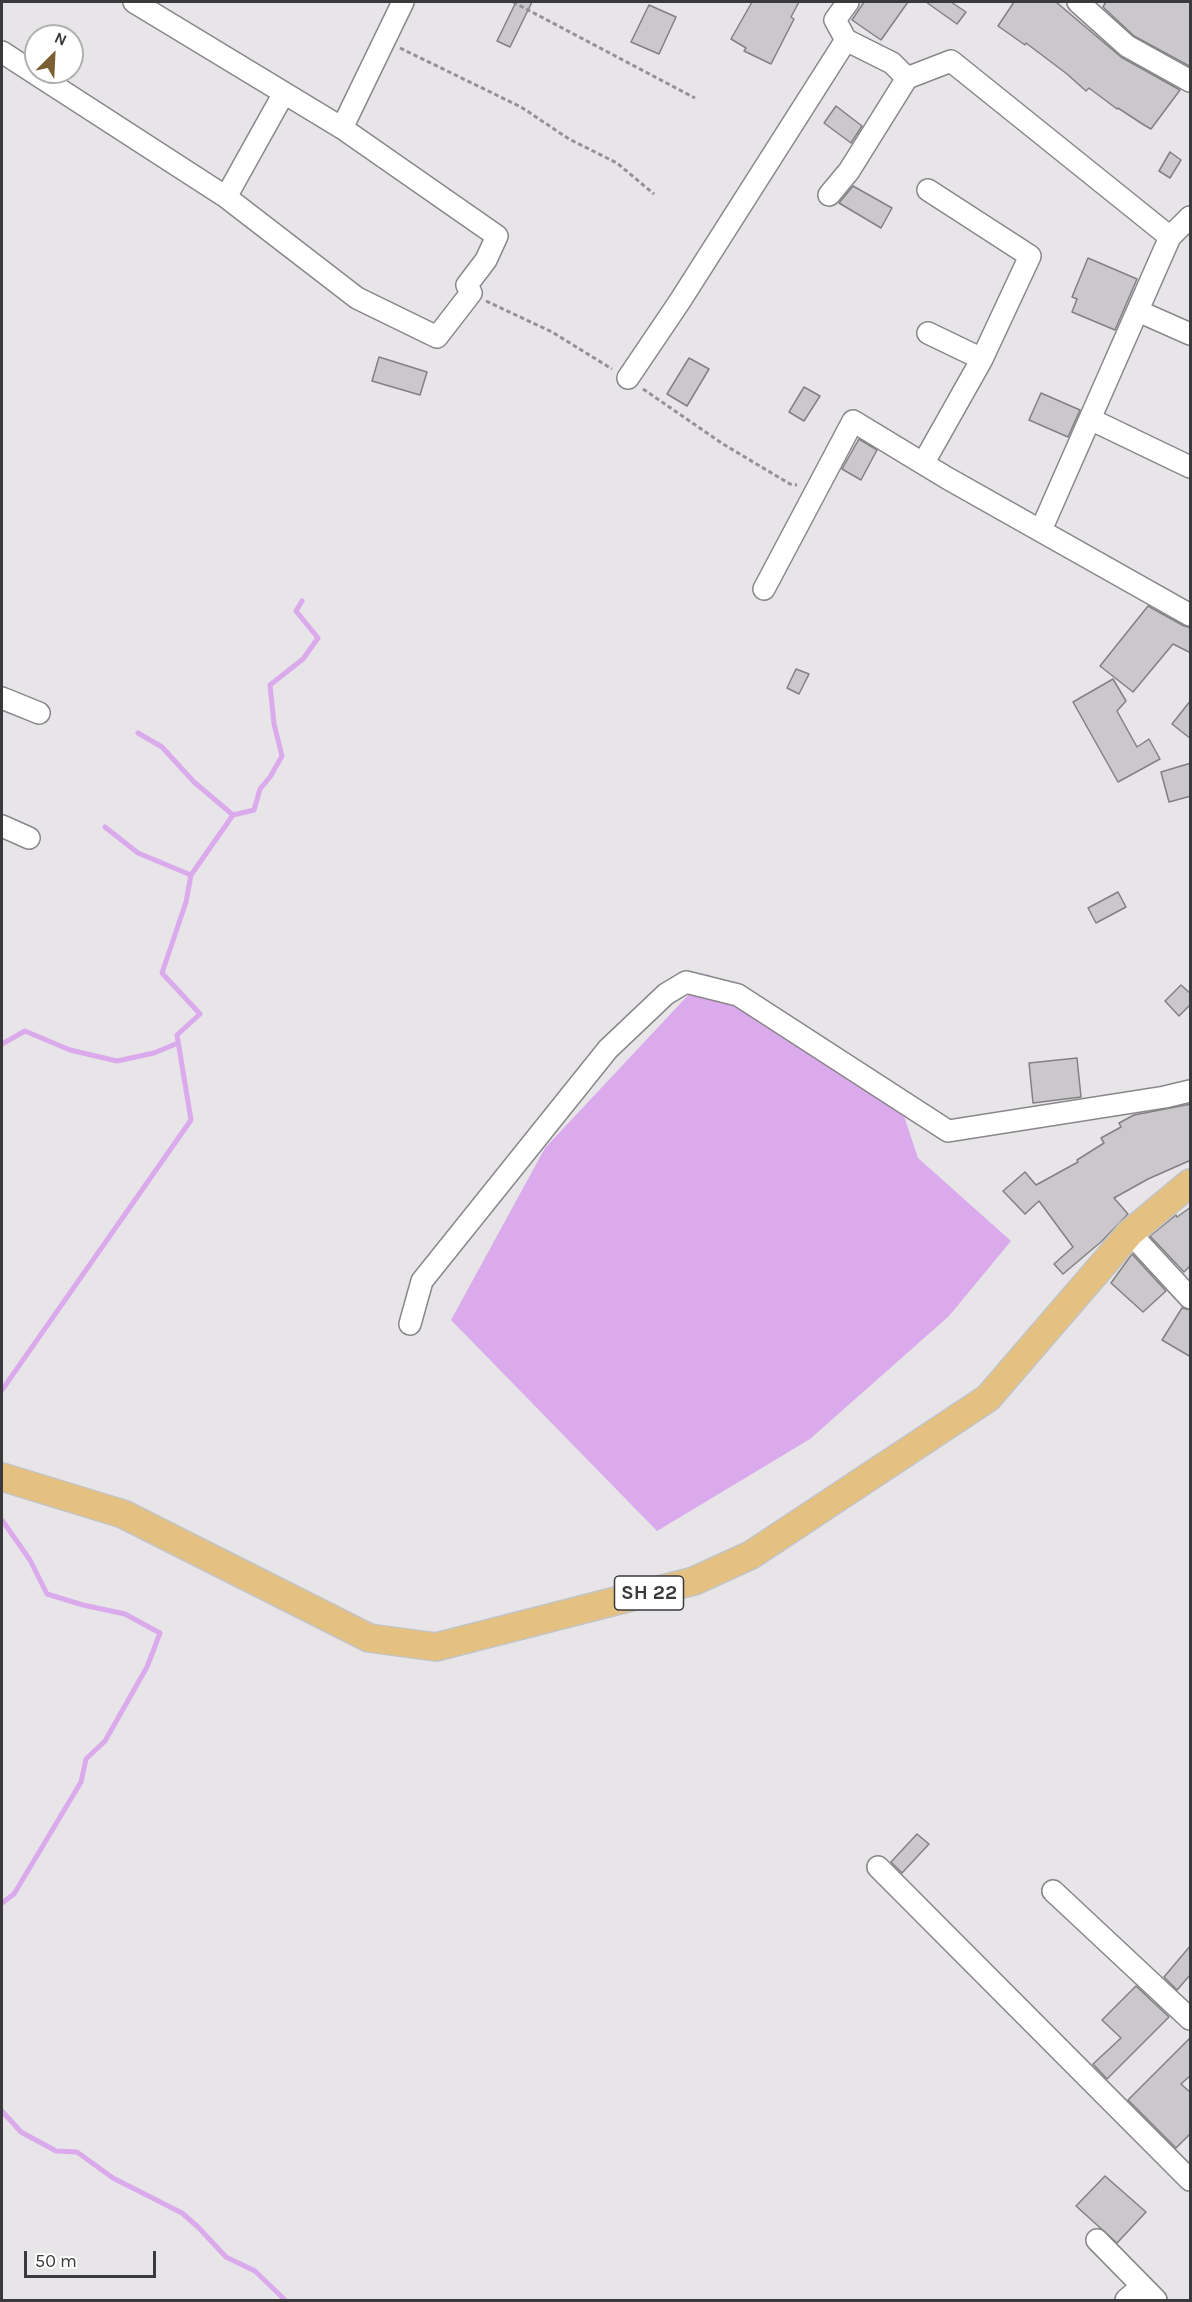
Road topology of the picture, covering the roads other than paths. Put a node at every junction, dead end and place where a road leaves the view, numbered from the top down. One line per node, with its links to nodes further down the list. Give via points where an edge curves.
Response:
1 (134, 2): 9 (street)
2 (404, 2): 10 (street)
3 (848, 2): 5 (street, via 835,20)
4 (1078, 2): 8 (street, via 1127,46)
5 (846, 40): 7 (street, via 892,63); 20 (street)
6 (2, 52): 13 (street)
7 (907, 78): 12 (street); 15 (street, via 951,61)
8 (1191, 81)
9 (284, 93): 10 (street); 13 (street)
10 (342, 128): 13 (street, via 497,236 486,260 467,285 471,293 437,337 357,298)
11 (928, 190): 19 (street, via 1030,256)
12 (830, 195)
13 (226, 196)
14 (1191, 216): 15 (street)
15 (1170, 237): 16 (street)
16 (1138, 311): 18 (street); 21 (street)
17 (928, 333): 19 (street)
18 (1191, 334)
19 (982, 359): 22 (street)
20 (628, 378)
21 (1090, 419): 23 (street); 24 (street)
22 (924, 462): 24 (street); 25 (street, via 853,421)
23 (1191, 467)
24 (1041, 530): 26 (street)
25 (764, 589)
26 (1191, 615)
27 (2, 698): 28 (street)
28 (39, 713)
29 (2, 826): 30 (street)
30 (29, 838)
31 (1191, 1091): 35 (street, via 948,1131 738,995 686,982 666,994 608,1049 422,1281)
32 (1191, 1183): 33 (main road, SH 22)
33 (1130, 1233): 34 (street); 36 (main road, SH 22, via 988,1398 751,1555 694,1581 436,1647 369,1638 123,1514)
34 (1191, 1298)
35 (410, 1324)
36 (2, 1477)
37 (878, 1867): 40 (street)
38 (1053, 1892): 39 (street)
39 (1191, 2019)
40 (1191, 2180)
41 (1097, 2240): 42 (street)
42 (1149, 2293): 43 (street)
43 (1126, 2301)

